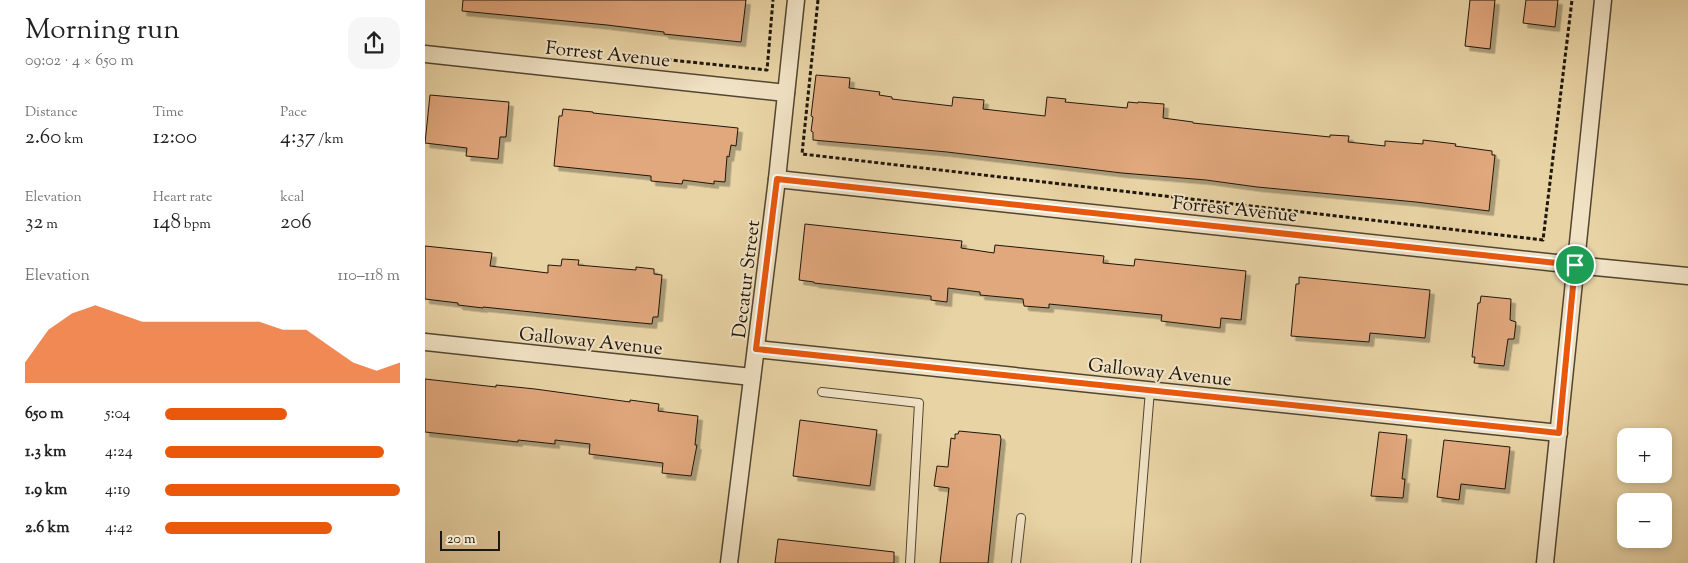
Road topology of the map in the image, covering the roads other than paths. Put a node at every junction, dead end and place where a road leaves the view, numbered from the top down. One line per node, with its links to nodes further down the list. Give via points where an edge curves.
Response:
1 (796, 0): 4 (street, Decatur Street)
2 (1603, 0): 6 (street)
3 (425, 54): 4 (street, Forrest Avenue)
4 (786, 92): 5 (street, Decatur Street)
5 (777, 179): 6 (street, Forrest Avenue); 9 (street, Decatur Street)
6 (1575, 265): 7 (street, Forrest Avenue); 13 (street)
7 (1688, 276)
8 (425, 342): 10 (street, Galloway Avenue)
9 (756, 349): 10 (street, Decatur Street); 11 (street, Galloway Avenue)
10 (752, 377): 15 (street, Decatur Street)
11 (1150, 390): 13 (street, Galloway Avenue); 18 (lane)
12 (822, 392): 16 (lane, via 919,403)
13 (1559, 433): 19 (street)
14 (1021, 518): 17 (lane)
15 (729, 563)
16 (910, 563)
17 (1016, 563)
18 (1136, 563)
19 (1545, 563)

